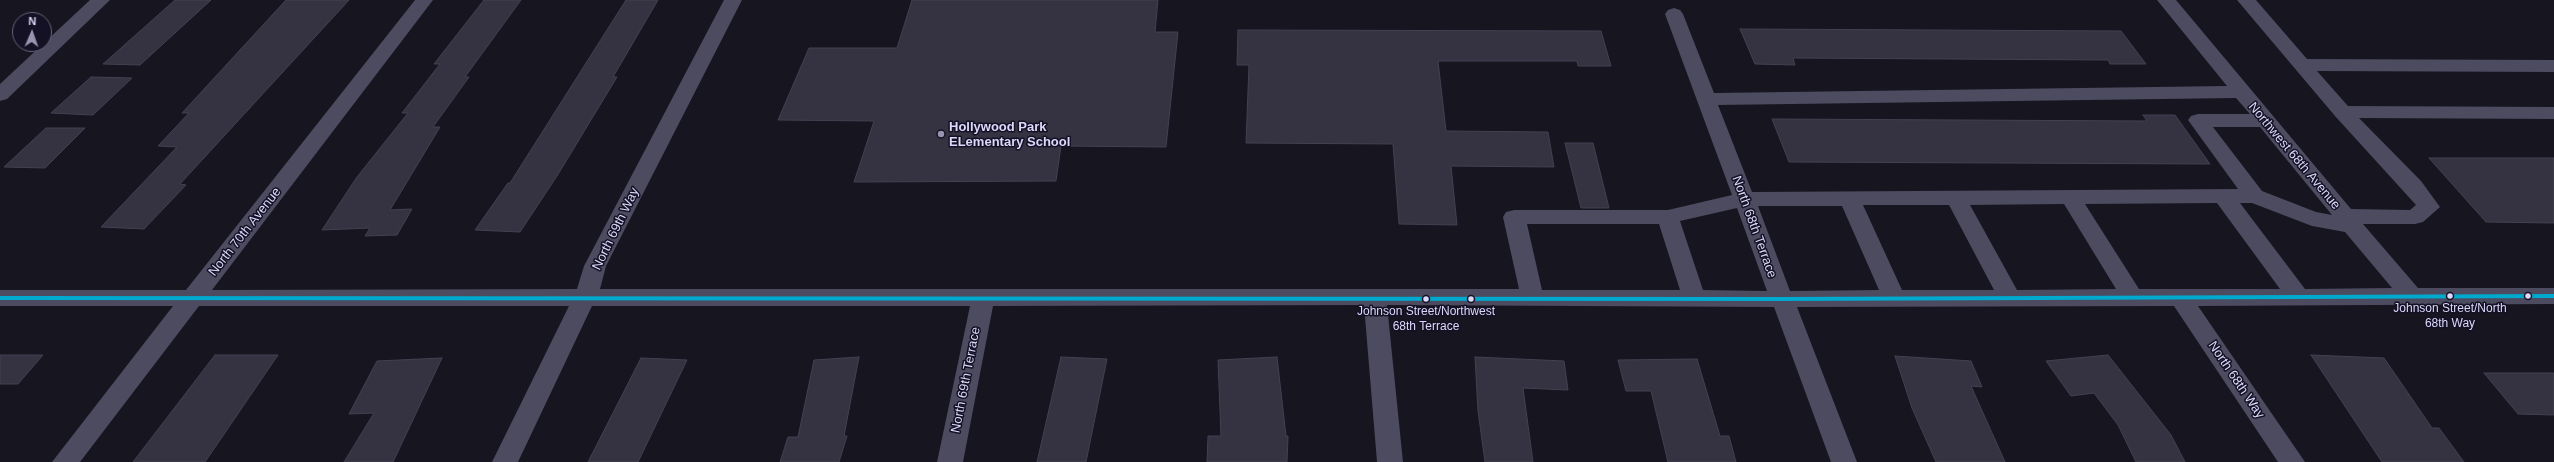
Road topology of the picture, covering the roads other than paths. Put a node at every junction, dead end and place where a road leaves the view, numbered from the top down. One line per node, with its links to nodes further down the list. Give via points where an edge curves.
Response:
1 (101, 0): 10 (street)
2 (424, 0): 29 (street, North 70th Avenue)
3 (734, 0): 30 (street, North 69th Way, via 595,266)
4 (2246, 0): 7 (street)
5 (2172, 7): 9 (street, Northwest 68th Avenue)
6 (1674, 14): 11 (street, North 68th Terrace)
7 (2302, 65): 8 (street); 12 (street)
8 (2554, 66)
9 (2240, 92): 11 (street); 14 (street, Northwest 68th Avenue)
10 (0, 96)
11 (1707, 99): 20 (street, North 68th Terrace)
12 (2342, 112): 13 (street); 22 (street, via 2413,186 2429,207 2415,217)
13 (2554, 113)
14 (2264, 121): 15 (street, via 2198,120); 22 (street, Northwest 68th Avenue)
15 (2254, 196): 17 (street); 22 (street, via 2312,219)
16 (2070, 197): 17 (street); 19 (street); 35 (street)
17 (2224, 197): 27 (street)
18 (1849, 198): 19 (street); 20 (street); 33 (street)
19 (1956, 198): 34 (street)
20 (1744, 199): 21 (street); 37 (street, North 68th Terrace)
21 (1668, 217): 26 (street, via 1514,217); 32 (street)
22 (2347, 220): 24 (street, Northwest 68th Avenue)
23 (1375, 296): 26 (street); 31 (street); 41 (street)
24 (2411, 296): 25 (street); 27 (street)
25 (2554, 296)
26 (1532, 297): 32 (street)
27 (2299, 297): 36 (street)
28 (0, 298): 29 (street)
29 (195, 298): 30 (street); 38 (street, North 70th Avenue)
30 (585, 298): 31 (street); 39 (street, North 69th Way)
31 (983, 298): 40 (street, North 69th Terrace)
32 (1694, 298): 37 (street)
33 (1894, 298): 34 (street); 37 (street)
34 (2010, 298): 35 (street)
35 (2133, 298): 36 (street)
36 (2180, 298): 43 (street, North 68th Way)
37 (1781, 299): 42 (street, North 68th Terrace)
38 (65, 462)
39 (506, 462)
40 (950, 462)
41 (1390, 462)
42 (1844, 462)
43 (2292, 462)

